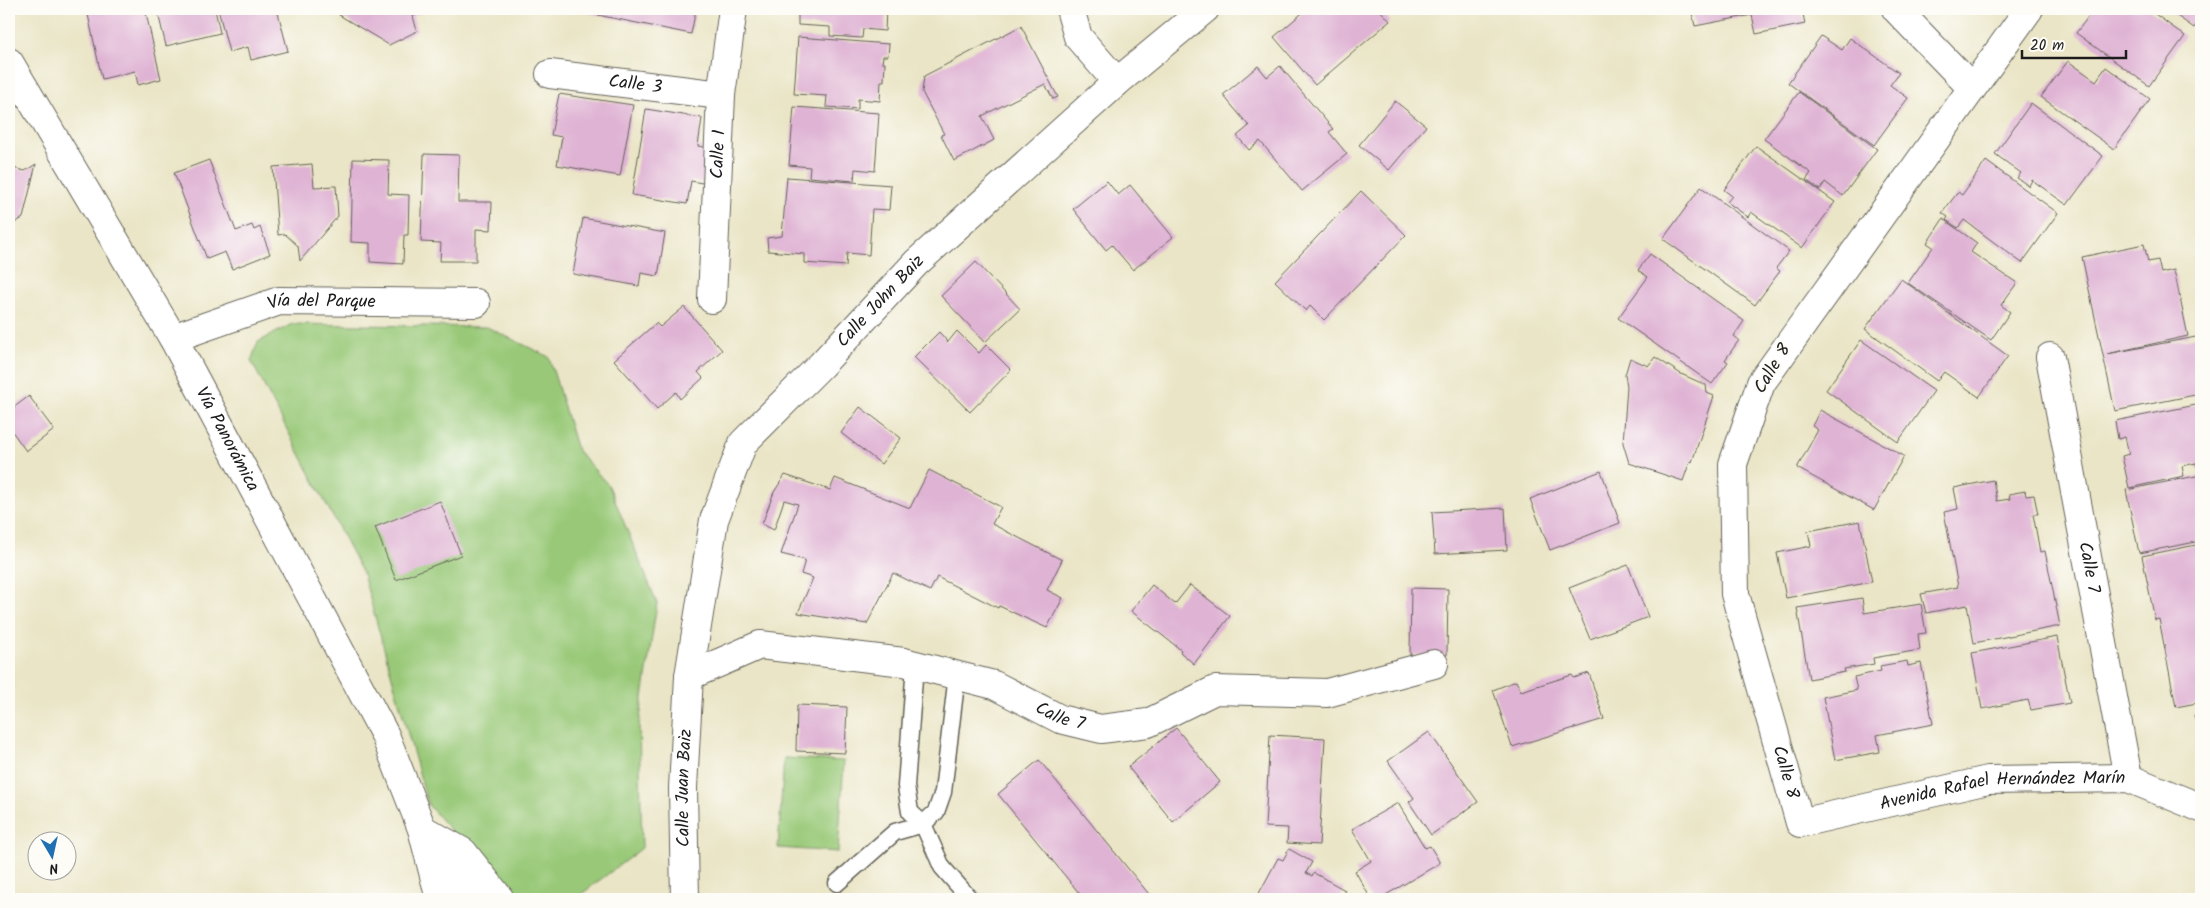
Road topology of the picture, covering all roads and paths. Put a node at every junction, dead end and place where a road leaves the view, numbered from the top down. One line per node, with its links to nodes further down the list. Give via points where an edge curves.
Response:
1 (733, 9): 10 (street, Calle 1)
2 (1070, 9): 8 (street, via 1078,37)
3 (1206, 9): 8 (street, Calle John Baiz)
4 (1896, 9): 9 (street)
5 (2028, 9): 9 (street, Calle 8)
6 (9, 62): 13 (street, Vía Panorámica)
7 (550, 74): 10 (street, Calle 3)
8 (1116, 82): 18 (street, Calle John Baiz, via 916,263 743,443 714,520)
9 (1971, 87): 21 (street, Calle 8, via 1761,383 1733,464 1734,594)
10 (721, 95): 11 (street, Calle 1)
11 (712, 299)
12 (476, 303): 13 (street, Vía del Parque, via 280,301)
13 (173, 338): 23 (street, Vía Panorámica, via 385,735)
14 (2050, 357): 19 (street, Calle 7)
15 (915, 664): 17 (street, Calle 7); 18 (street, Calle 7, via 760,645); 22 (lane, via 906,786 910,812)
16 (1434, 664): 17 (street, Calle 7, via 1327,692 1215,690 1148,723 1100,729 1060,718 994,685)
17 (957, 675): 22 (lane, via 943,792 936,812)
18 (689, 676): 28 (street, Calle Juan Baiz, via 683,788)
19 (2128, 778): 20 (street, Avenida Rafael Hernández Marín); 21 (street, Avenida Rafael Hernández Marín, via 1988,780)
20 (2201, 808)
21 (1800, 823)
22 (923, 824): 24 (lane, via 895,832); 29 (lane, via 942,867)
23 (422, 830): 25 (street, Vía Panorámica); 26 (street, Vía Panorámica); 27 (street, via 463,852)
24 (837, 883)
25 (440, 899)
26 (471, 899)
27 (500, 899)
28 (685, 899)
29 (970, 899)

